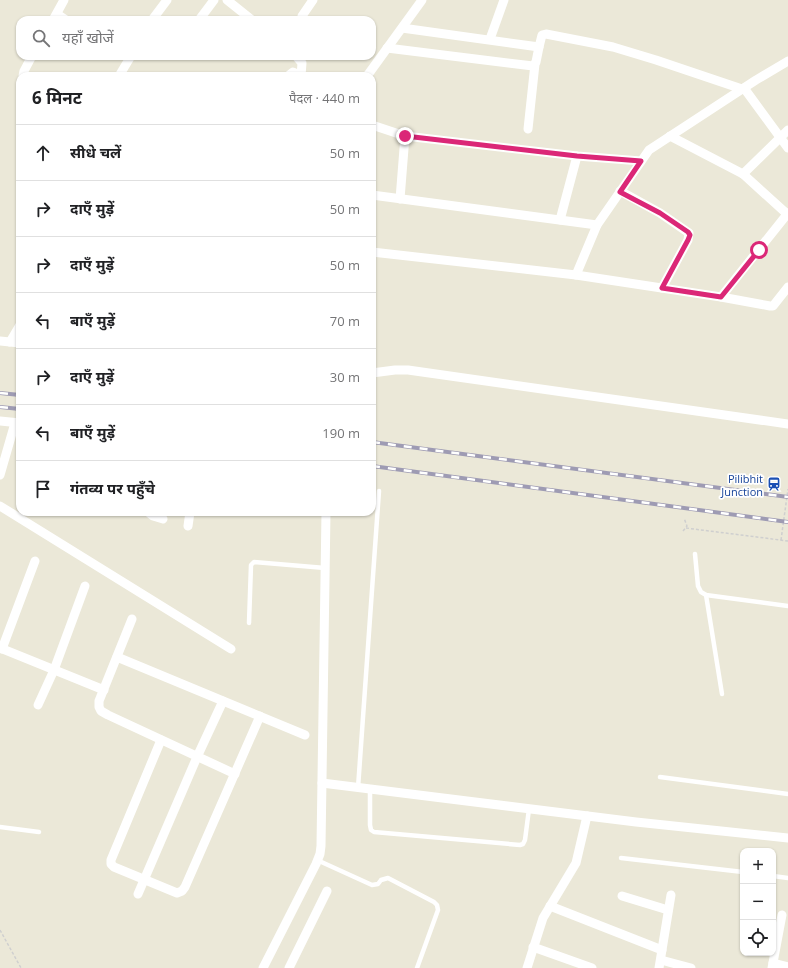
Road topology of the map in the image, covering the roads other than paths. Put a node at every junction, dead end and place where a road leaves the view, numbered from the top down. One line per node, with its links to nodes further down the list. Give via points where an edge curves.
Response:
1 (64, 0): 8 (street)
2 (167, 0): 9 (street)
3 (214, 0): 10 (street)
4 (227, 0): 11 (street)
5 (313, 0): 12 (street)
6 (422, 0): 13 (street)
7 (504, 0): 14 (street)
8 (56, 16)
9 (155, 16)
10 (202, 16)
11 (247, 16)
12 (302, 16)
13 (402, 28): 14 (street); 16 (street)
14 (490, 39): 15 (street)
15 (539, 47): 21 (street); 26 (street, via 542,35 546,34 613,47)
16 (387, 48): 21 (street, via 533,66); 25 (street)
17 (30, 60): 22 (street)
18 (126, 60): 23 (street)
19 (299, 60): 24 (street, via 302,63)
20 (788, 61): 26 (street)
21 (535, 64): 28 (street)
22 (24, 72)
23 (121, 72)
24 (301, 72)
25 (370, 72)
26 (743, 88): 31 (street); 32 (street)
27 (376, 126): 30 (street)
28 (528, 129)
29 (788, 130): 32 (street)
30 (405, 136): 34 (street); 39 (street)
31 (670, 136): 35 (street, via 649,150); 36 (street)
32 (780, 138): 33 (street); 36 (street)
33 (788, 148)
34 (577, 156): 35 (street); 41 (street)
35 (641, 161): 37 (street)
36 (743, 174): 40 (street)
37 (620, 192): 42 (street); 45 (street, via 660,213 689,233 688,240)
38 (376, 196): 39 (street)
39 (400, 199): 41 (street)
40 (787, 214): 47 (street)
41 (560, 220): 42 (street)
42 (597, 225): 44 (street)
43 (376, 252): 44 (street)
44 (576, 276): 45 (street)
45 (662, 288): 47 (street)
46 (787, 290): 47 (street, via 773,306)
47 (721, 297)
48 (16, 332): 50 (street)
49 (0, 341): 50 (street)
50 (10, 342): 51 (street)
51 (16, 343)
52 (376, 373): 55 (street, via 408,370)
53 (0, 421): 54 (street)
54 (16, 423)
55 (788, 424)
56 (16, 426): 57 (street)
57 (0, 475)
58 (379, 490): 90 (lane)
59 (0, 506): 60 (street)
60 (16, 516)
61 (16, 516): 76 (street)
62 (153, 516): 65 (street)
63 (189, 516): 66 (street)
64 (326, 516): 69 (street)
65 (163, 519)
66 (188, 526)
67 (695, 554): 71 (lane, via 698,586)
68 (35, 561): 75 (street)
69 (325, 568): 74 (lane, via 252,563); 89 (street)
70 (85, 586): 78 (street)
71 (706, 595): 72 (lane); 80 (lane)
72 (788, 606)
73 (132, 619): 77 (street)
74 (249, 622)
75 (1, 649): 78 (street)
76 (231, 649)
77 (117, 657): 79 (street); 81 (street)
78 (54, 670): 79 (street); 82 (street)
79 (104, 690): 85 (street, via 99,707 102,711)
80 (722, 694)
81 (224, 701): 83 (street); 86 (street)
82 (38, 705)
83 (260, 716): 84 (street); 87 (street)
84 (305, 735)
85 (161, 740): 86 (street); 103 (street, via 111,860 114,867)
86 (197, 757): 87 (street); 103 (street)
87 (235, 774): 103 (street, via 182,891 177,893)
88 (660, 777): 92 (lane)
89 (322, 783): 90 (street); 99 (street, via 321,846)
90 (358, 788): 91 (street)
91 (370, 789): 93 (street); 93 (lane, via 370,825 374,832 520,845 525,840)
92 (788, 794)
93 (529, 809): 94 (street)
94 (587, 816): 97 (street); 108 (street, via 576,863)
95 (0, 827): 96 (lane)
96 (38, 832)
97 (788, 838)
98 (621, 858): 100 (lane)
99 (317, 860): 117 (street); 119 (lane, via 372,885 388,878 437,905 438,910)
100 (740, 872)
101 (776, 876): 102 (lane)
102 (788, 878)
103 (144, 879): 105 (street)
104 (328, 891): 118 (street)
105 (138, 894)
106 (670, 895): 109 (street)
107 (622, 896): 109 (street)
108 (550, 906): 112 (street, via 539,927); 113 (street)
109 (668, 910): 113 (street)
110 (782, 915): 111 (street)
111 (784, 934): 115 (street)
112 (533, 947): 120 (street); 121 (street)
113 (662, 950): 114 (street)
114 (660, 964): 122 (street)
115 (773, 965): 116 (street)
116 (788, 967)
117 (263, 968)
118 (289, 968)
119 (417, 968)
120 (527, 968)
121 (592, 968)
122 (691, 968)

